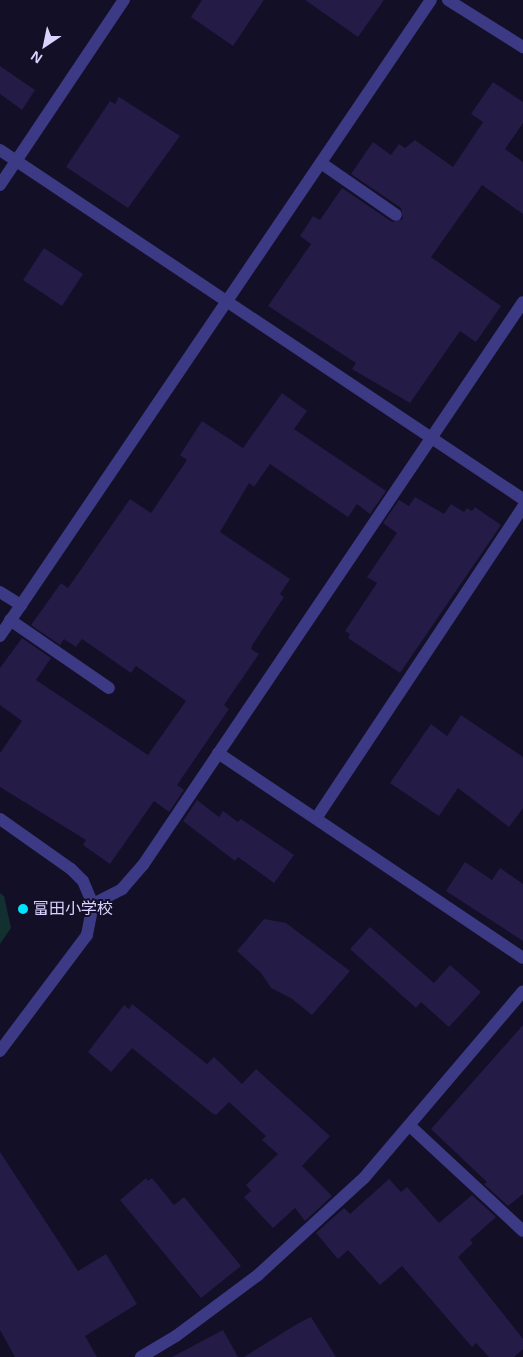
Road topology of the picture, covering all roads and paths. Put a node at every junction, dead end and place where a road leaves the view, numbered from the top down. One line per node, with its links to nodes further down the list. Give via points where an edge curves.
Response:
1 (124, 0): 6 (street)
2 (431, 0): 7 (street)
3 (448, 0): 4 (street)
4 (523, 48)
5 (0, 150): 6 (street)
6 (16, 161): 8 (street); 10 (street)
7 (321, 163): 9 (street); 10 (street)
8 (0, 185)
9 (396, 215)
10 (226, 302): 12 (street); 16 (street)
11 (523, 302): 12 (street)
12 (429, 439): 13 (street); 20 (street)
13 (523, 499)
14 (523, 508): 21 (street)
15 (0, 592): 16 (street)
16 (20, 606): 17 (street)
17 (10, 620): 18 (street); 19 (street)
18 (0, 636)
19 (109, 688)
20 (218, 753): 21 (street); 23 (street, via 134,875 109,898)
21 (317, 817): 24 (street)
22 (0, 819): 23 (street, via 71,869 83,881)
23 (93, 904): 26 (street, via 87,935)
24 (523, 958)
25 (523, 991): 27 (street)
26 (0, 1051)
27 (410, 1126): 28 (street); 29 (street, via 364,1178 258,1275 176,1336)
28 (523, 1231)
29 (141, 1357)

